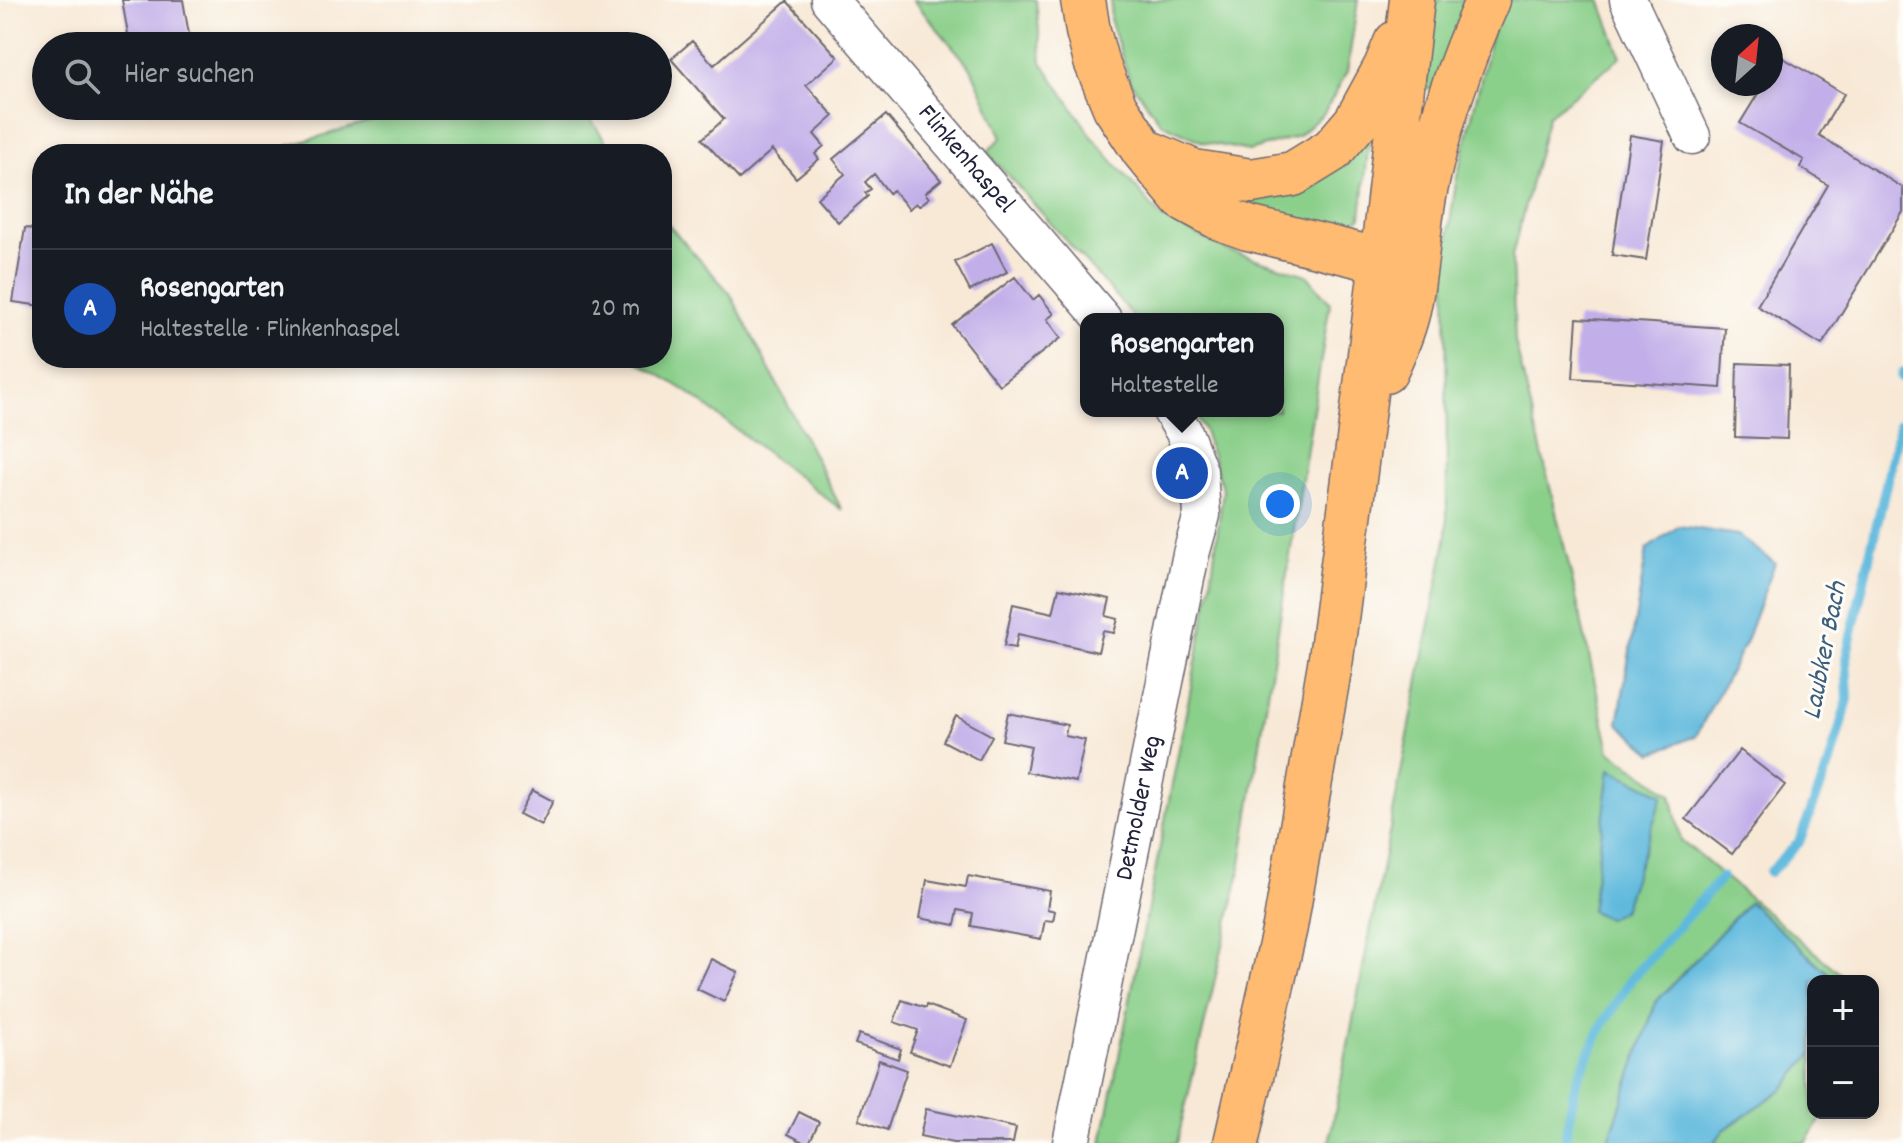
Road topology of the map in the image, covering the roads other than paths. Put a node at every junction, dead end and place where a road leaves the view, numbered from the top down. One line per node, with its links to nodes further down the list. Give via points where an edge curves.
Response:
1 (829, 0): 9 (street, Flinkenhaspel)
2 (1083, 0): 7 (main road, via 1105,84)
3 (1412, 0): 7 (main road, via 1386,67 1356,122 1332,150 1293,174 1251,181 1194,172); 8 (main road)
4 (1488, 0): 11 (main road, via 1429,174 1407,312)
5 (1628, 0): 6 (street)
6 (1692, 136)
7 (1144, 151): 8 (main road, via 1183,198 1218,217)
8 (1382, 261): 11 (main road)
9 (1098, 313)
10 (1175, 417): 12 (street, Detmolder Weg, via 1199,471 1202,515)
11 (1360, 433): 13 (main road, via 1331,658 1285,927)
12 (1071, 1143)
13 (1236, 1143)

